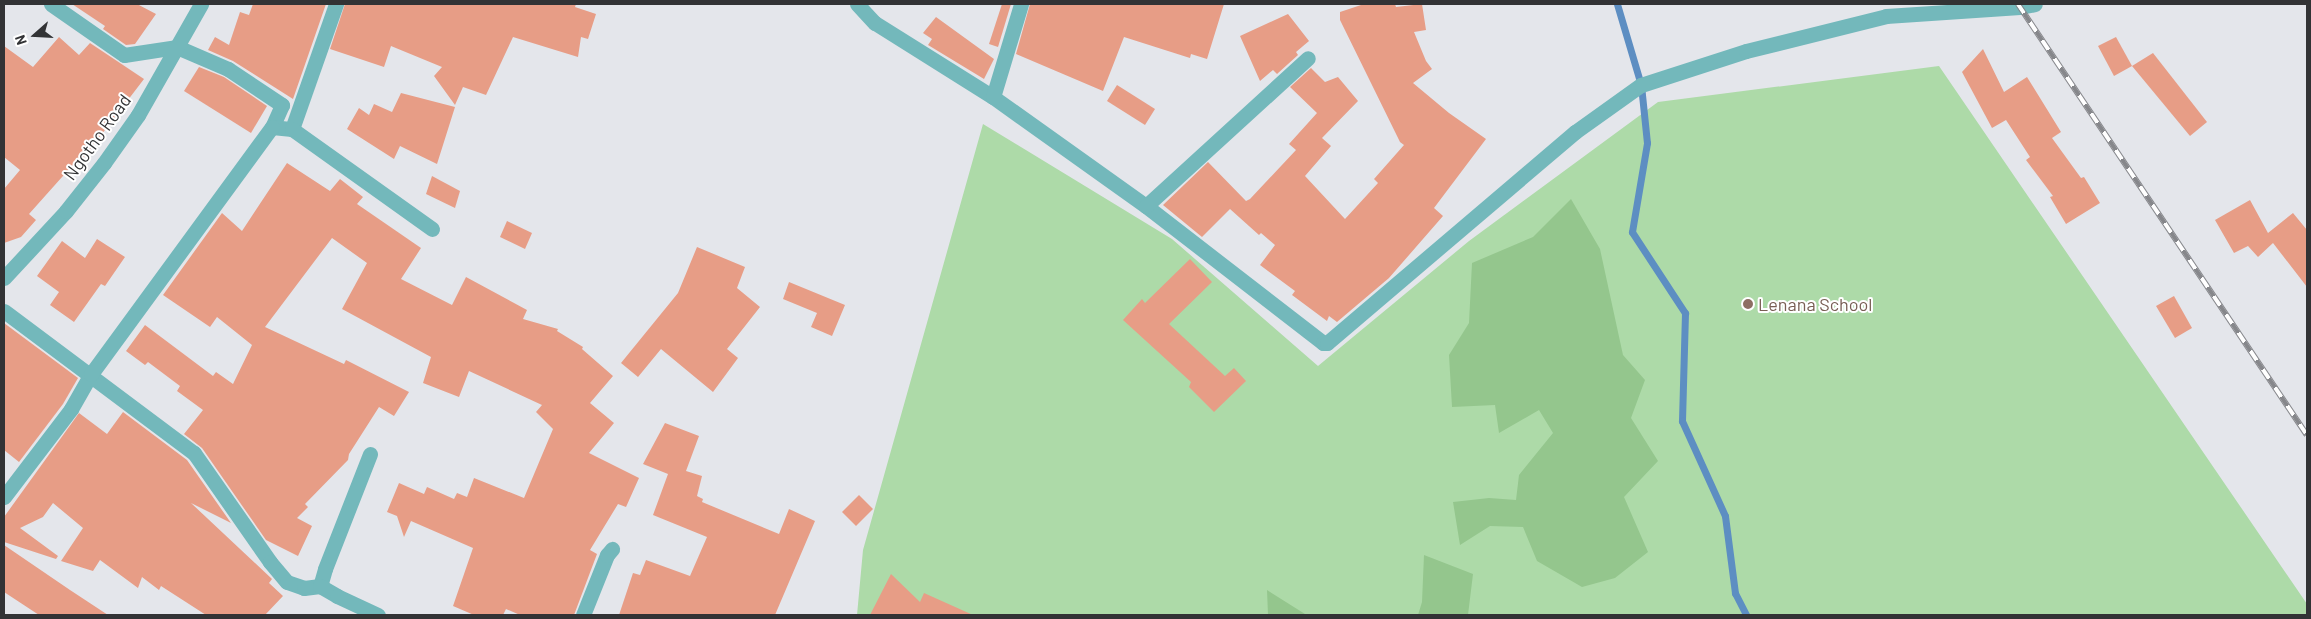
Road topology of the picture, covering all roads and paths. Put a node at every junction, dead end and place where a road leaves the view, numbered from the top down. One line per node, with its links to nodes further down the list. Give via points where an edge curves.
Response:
1 (51, 4): 7 (street, via 124,55)
2 (200, 4): 7 (street, Ngotho Road)
3 (336, 4): 11 (street)
4 (857, 4): 9 (street, via 875,23)
5 (1021, 4): 9 (street)
6 (2035, 4): 12 (street, via 1886,16 1746,51 1641,85 1575,132 1327,343)
7 (177, 47): 10 (street, via 228,69 282,105); 14 (street, Ngotho Road, via 138,115 104,163)
8 (1308, 58): 12 (street)
9 (993, 97): 12 (street)
10 (272, 127): 11 (street); 16 (street)
11 (292, 130): 13 (street)
12 (1146, 206)
13 (432, 229)
14 (4, 278)
15 (4, 310): 16 (street)
16 (91, 374): 18 (street, via 72,409); 20 (street, via 194,453 287,582 304,588)
17 (370, 454): 20 (street)
18 (4, 497)
19 (612, 549): 22 (street)
20 (320, 586): 21 (street)
21 (378, 615)
22 (582, 615)

